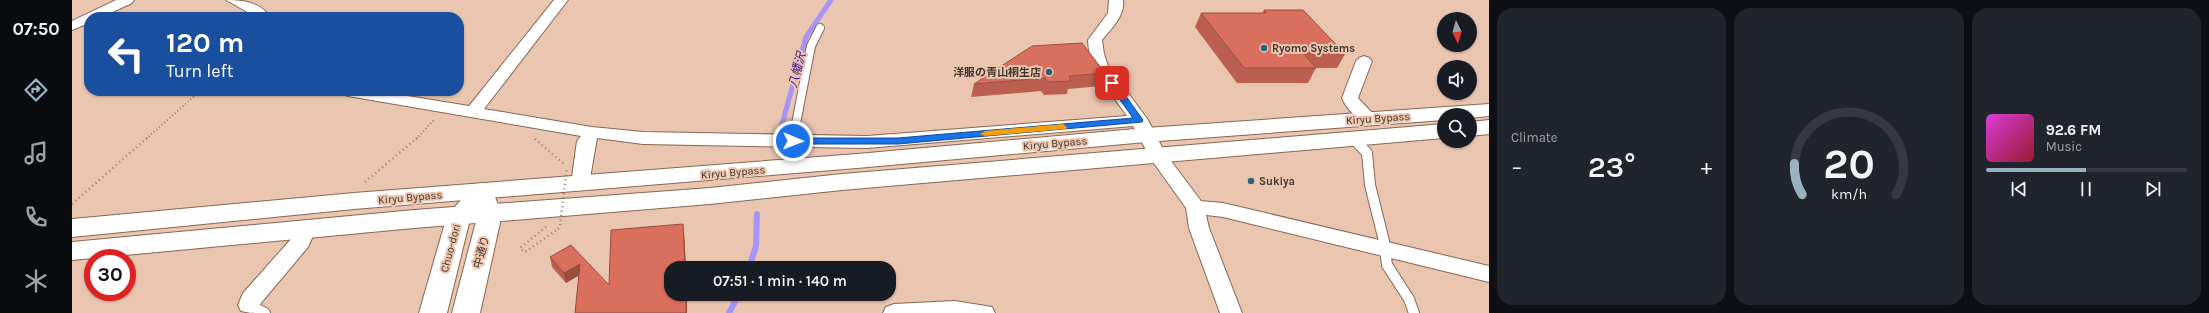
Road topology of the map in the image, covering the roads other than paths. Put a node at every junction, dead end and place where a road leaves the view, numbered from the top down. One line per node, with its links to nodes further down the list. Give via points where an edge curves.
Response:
1 (127, 0): 5 (street)
2 (233, 0): 6 (street)
3 (561, 0): 13 (street)
4 (1116, 0): 19 (street, via 1115,14 1096,40 1096,54 1100,66)
5 (101, 12)
6 (258, 12)
7 (84, 20): 8 (street)
8 (72, 26)
9 (820, 28): 21 (lane, via 811,46)
10 (1364, 61): 14 (street, via 1350,98 1352,104)
11 (377, 96): 13 (street)
12 (1489, 110): 14 (main road, Kiryu Bypass)
13 (473, 112): 17 (street)
14 (1369, 118): 19 (main road, Kiryu Bypass)
15 (1489, 127): 16 (main road)
16 (1477, 128)
17 (592, 132): 21 (street, via 643,138); 22 (street, via 586,141)
18 (1437, 132): 20 (main road, Kiryu Bypass)
19 (1147, 137): 20 (main road, Kiryu Bypass); 21 (street); 22 (main road, Kiryu Bypass); 24 (street); 25 (main road, Kiryu Bypass, via 842,182)
20 (1353, 138): 29 (lane, via 1367,153 1370,186)
21 (783, 140)
22 (580, 184): 23 (main road, Kiryu Bypass)
23 (482, 191): 25 (main road); 26 (main road, Chuo-dori); 27 (main road, Kiryu Bypass)
24 (1195, 206): 29 (street, via 1223,210); 37 (street, via 1199,228)
25 (490, 214): 26 (main road, Kiryu Bypass); 34 (main road, 中通り)
26 (459, 216): 28 (main road, Kiryu Bypass); 33 (main road, Chuo-dori)
27 (72, 228)
28 (306, 229): 30 (main road, Kiryu Bypass); 32 (street, via 301,242 251,299)
29 (1385, 250): 31 (street); 38 (lane, via 1387,265 1409,299)
30 (72, 251)
31 (1489, 274)
32 (257, 309)
33 (433, 313)
34 (466, 313)
35 (894, 313): 36 (street, via 956,310)
36 (984, 313)
37 (1231, 313)
38 (1414, 313)

